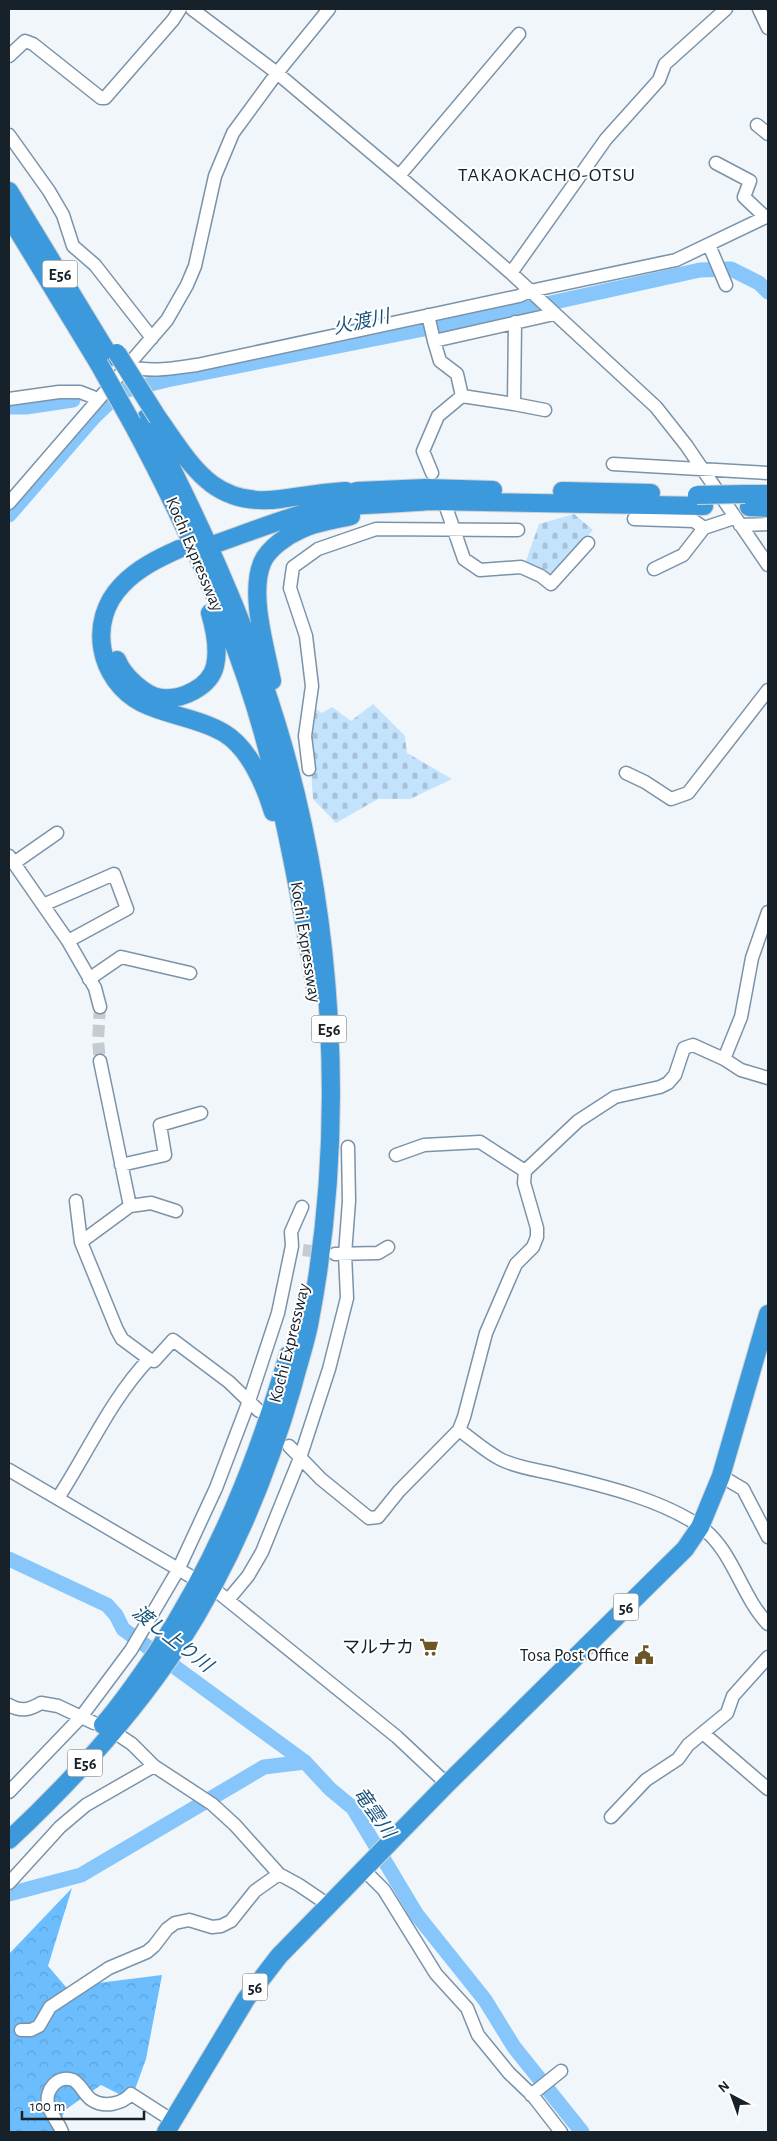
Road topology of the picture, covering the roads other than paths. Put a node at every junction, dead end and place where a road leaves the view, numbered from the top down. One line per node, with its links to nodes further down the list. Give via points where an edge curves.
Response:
1 (180, 9): 8 (street, via 105,98 32,44 25,41)
2 (192, 9): 9 (street)
3 (329, 9): 9 (street)
4 (726, 9): 19 (street, via 666,64 659,80 606,140)
5 (759, 9): 6 (street)
6 (768, 28)
7 (519, 34): 14 (street)
8 (9, 56)
9 (277, 74): 14 (street); 25 (street, via 243,117 229,142 214,182 195,266 178,302)
10 (757, 124): 11 (street)
11 (768, 134)
12 (9, 135): 25 (street, via 49,191 63,216 73,246 95,265)
13 (716, 163): 17 (street, via 750,181 744,197)
14 (399, 176): 19 (street)
15 (9, 191): 27 (highway, E56)
16 (9, 216): 27 (highway, Kochi Expressway / E56)
17 (767, 217): 18 (street)
18 (709, 245): 20 (street); 21 (street, via 676,260)
19 (511, 273): 21 (street)
20 (726, 285)
21 (531, 293): 22 (street); 23 (street)
22 (552, 312): 24 (street); 35 (street, via 656,407)
23 (428, 317): 26 (street); 27 (street, via 158,370 141,370)
24 (516, 322): 26 (street); 31 (street)
25 (152, 338): 27 (street)
26 (433, 338): 28 (street, via 440,361 457,374)
27 (114, 360): 30 (street); 33 (highway, Kochi Expressway / E56, bridge); 33 (highway, bridge)
28 (462, 396): 31 (street); 36 (street, via 438,416 423,452)
29 (9, 399): 30 (street, via 80,392)
30 (98, 399): 42 (street)
31 (514, 404): 32 (street)
32 (544, 410)
33 (146, 419): 38 (highway, via 205,480 224,493 254,500); 53 (highway, Kochi Expressway / E56, via 159,473); 57 (highway, Kochi Expressway / E56, via 230,596)
34 (613, 464): 35 (street)
35 (702, 468): 37 (street); 47 (street)
36 (432, 473)
37 (768, 473)
38 (357, 491): 40 (highway, via 426,488); 43 (highway, via 332,501 273,514 215,538 307,513 357,505)
39 (768, 494): 41 (highway)
40 (700, 500): 41 (highway, bridge); 43 (highway, via 429,500)
41 (747, 501): 45 (highway)
42 (9, 503)
43 (385, 505): 57 (highway, via 303,529 275,546 262,562 258,583 259,607)
44 (446, 507): 51 (street)
45 (768, 508)
46 (634, 519): 49 (street, via 694,521)
47 (737, 521): 48 (street); 49 (street); 54 (street)
48 (768, 524)
49 (704, 528): 55 (street, via 683,555)
50 (518, 530): 51 (street)
51 (454, 531): 52 (street, via 464,558 480,570 521,567 551,584); 58 (street, via 376,529 318,549 293,567 290,588 306,636 312,686 306,736)
52 (588, 543)
53 (183, 546): 53 (highway, via 120,602 111,639 120,669 139,687 161,698 197,690 215,667 216,635); 67 (highway, Kochi Expressway / E56, via 216,602 262,731 286,822); 67 (highway, via 135,572 108,603 101,628 104,660 124,691 143,703 225,733 244,753 269,799 284,850)
54 (768, 565)
55 (654, 569)
56 (768, 690): 59 (street, via 688,793 671,799)
57 (278, 727): 98 (highway, Kochi Expressway / E56, via 301,818 317,905 327,992 330,1107 323,1240 308,1328 282,1422 260,1484 230,1552)
58 (308, 769)
59 (626, 773)
60 (58, 833): 61 (street)
61 (12, 859): 62 (street)
62 (43, 905): 64 (street); 64 (street, via 114,874 127,909)
63 (768, 912): 69 (street, via 752,958 741,1018)
64 (68, 941): 66 (street)
65 (190, 973): 66 (street, via 120,957)
66 (89, 979): 68 (street)
67 (316, 995): 98 (highway, Kochi Expressway / E56, via 318,1107 314,1202 312,1238 298,1323 248,1480)
68 (100, 1007)
69 (724, 1060): 71 (street, via 741,1070); 76 (street, via 693,1045 684,1048 675,1075 668,1083 615,1097 578,1121)
70 (100, 1061): 75 (street)
71 (768, 1078)
72 (201, 1113): 75 (street, via 160,1125 165,1155)
73 (348, 1147): 83 (street, via 349,1201)
74 (396, 1155): 76 (street, via 424,1145 480,1142)
75 (121, 1165): 78 (street)
76 (524, 1171): 88 (street, via 538,1237 516,1264 486,1333)
77 (76, 1201): 81 (street)
78 (130, 1206): 80 (street, via 151,1203); 81 (street)
79 (302, 1207): 86 (street, via 292,1232 298,1248)
80 (176, 1210)
81 (81, 1242): 85 (street, via 119,1334)
82 (388, 1247): 83 (street, via 378,1253)
83 (340, 1254): 90 (street, via 347,1298 329,1369)
84 (768, 1314): 92 (highway, 56)
85 (148, 1359): 86 (street, via 154,1360 173,1340); 93 (street, via 118,1398)
86 (249, 1401): 87 (street); 96 (street)
87 (259, 1412)
88 (459, 1430): 90 (street, via 378,1517 369,1518); 94 (street, via 500,1459 604,1487 674,1511)
89 (289, 1446): 90 (street)
90 (300, 1458): 107 (street, via 262,1552 248,1576 224,1596 397,1737)
91 (9, 1470): 93 (street)
92 (721, 1476): 94 (highway, 56); 95 (street, via 743,1489)
93 (58, 1498): 96 (street)
94 (700, 1527): 97 (street, via 723,1551 750,1600); 107 (highway, 56, via 685,1550)
95 (768, 1537)
96 (184, 1573): 102 (street)
97 (768, 1624)
98 (173, 1640): 100 (highway, Kochi Expressway / E56)
99 (768, 1656): 104 (street, via 733,1696 727,1713)
100 (149, 1676): 111 (highway, Kochi Expressway / E56); 112 (highway, Kochi Expressway / E56, via 117,1727)
101 (9, 1705): 102 (street, via 29,1710 41,1703 58,1706)
102 (81, 1717): 103 (street); 109 (street)
103 (94, 1723)
104 (704, 1734): 108 (street); 110 (street, via 688,1745 678,1758 646,1780)
105 (120, 1736): 106 (street)
106 (154, 1766): 114 (street, via 212,1804); 115 (street, via 86,1805 60,1827)
107 (447, 1784): 113 (highway, 56)
108 (768, 1789)
109 (9, 1792)
110 (611, 1817)
111 (9, 1826)
112 (9, 1840)
113 (366, 1865): 116 (highway, 56); 119 (street, via 436,1974 467,2008 478,2035)
114 (279, 1874): 116 (street); 117 (street, via 255,1891 231,1921 212,1927 189,1920 175,1923 147,1952 109,1968 50,2007 39,2026)
115 (9, 1883)
116 (327, 1904): 120 (highway, 56, via 279,1956 246,1999)
117 (21, 2030)
118 (561, 2071): 119 (street)
119 (531, 2095): 122 (street)
120 (169, 2126): 121 (street, via 130,2094 124,2101 106,2104 92,2100 75,2080 64,2078 56,2082 49,2092 48,2105)
121 (62, 2132)
122 (561, 2132)

